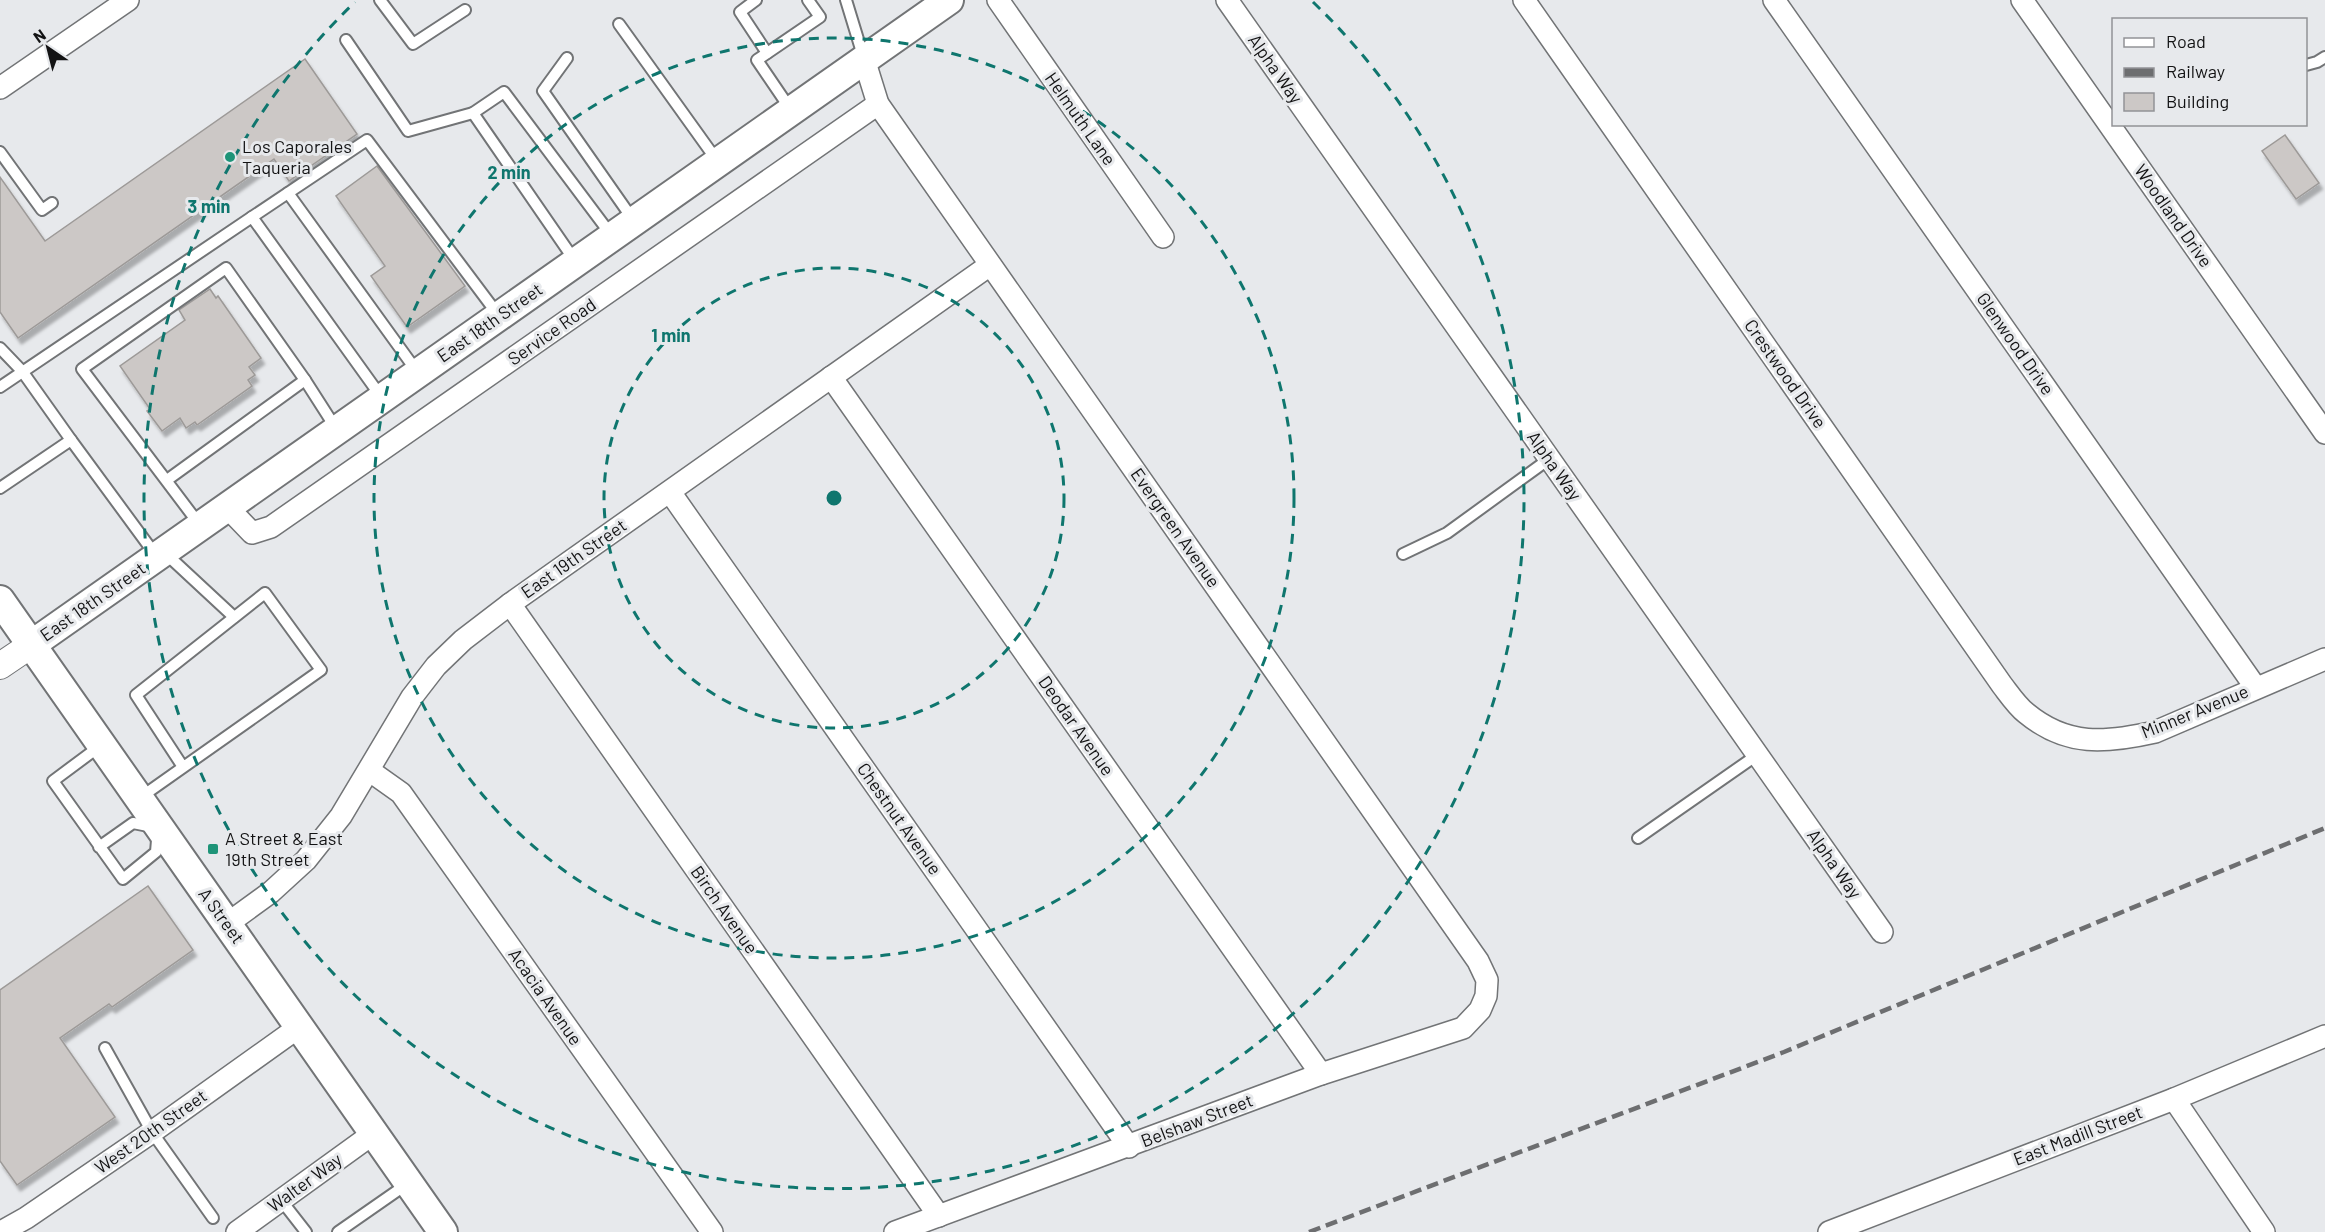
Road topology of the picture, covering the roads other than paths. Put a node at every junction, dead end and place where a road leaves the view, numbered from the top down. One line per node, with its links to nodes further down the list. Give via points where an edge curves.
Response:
1 (128, 0): 20 (street)
2 (380, 0): 12 (lane, via 413,44)
3 (756, 0): 15 (lane, via 740,12)
4 (808, 0): 15 (lane, via 820,17)
5 (846, 0): 18 (lane)
6 (949, 0): 18 (main road, East 18th Street)
7 (998, 0): 30 (street, Helmuth Lane)
8 (1524, 0): 59 (street, Crestwood Drive, via 2002,685 2025,713)
9 (1774, 0): 58 (street, Glenwood Drive)
10 (2022, 0): 42 (street, Woodland Drive)
11 (1232, 2): 44 (street, Alpha Way)
12 (465, 10)
13 (619, 24): 25 (lane)
14 (346, 40): 23 (lane, via 408,131)
15 (766, 53): 22 (lane, via 757,60)
16 (2325, 57): 19 (lane)
17 (567, 58): 29 (lane, via 543,91)
18 (864, 59): 21 (street, Evergreen Avenue); 22 (main road, East 18th Street)
19 (2307, 65)
20 (0, 88)
21 (878, 104): 32 (street, Evergreen Avenue); 48 (street, Service Road, via 271,527 252,534)
22 (791, 110): 25 (main road, East 18th Street)
23 (473, 113): 29 (lane, via 504,92); 31 (lane)
24 (0, 152): 27 (lane, via 42,210)
25 (718, 162): 29 (main road, East 18th Street)
26 (288, 193): 28 (lane); 33 (lane, via 367,140); 36 (lane)
27 (52, 203)
28 (252, 217): 35 (lane); 40 (lane)
29 (623, 229): 31 (main road, East 18th Street)
30 (1163, 237)
31 (576, 262): 33 (main road, East 18th Street)
32 (990, 265): 37 (street, East 19th Street); 70 (street, Evergreen Avenue, via 1478,961 1487,980)
33 (499, 316): 36 (main road, East 18th Street)
34 (0, 348): 35 (lane)
35 (22, 371): 39 (lane); 43 (lane)
36 (418, 373): 40 (main road, East 18th Street)
37 (831, 377): 47 (street, East 19th Street); 74 (street, Deodar Avenue)
38 (305, 380): 41 (lane); 45 (lane); 45 (lane, via 226,268 82,369)
39 (0, 387)
40 (382, 399): 41 (main road, East 18th Street)
41 (338, 430): 48 (main road, East 18th Street)
42 (2325, 433)
43 (71, 440): 46 (lane); 51 (lane)
44 (1549, 459): 50 (lane, via 1447,533); 61 (street, Alpha Way)
45 (166, 480): 49 (lane)
46 (0, 488)
47 (670, 492): 53 (street, East 19th Street); 78 (street, Chestnut Avenue)
48 (228, 508): 49 (main road, East 18th Street)
49 (201, 526): 51 (main road, East 18th Street)
50 (1403, 554)
51 (161, 555): 54 (lane); 55 (main road, East 18th Street)
52 (0, 600): 55 (main road, A Street)
53 (510, 604): 63 (street, East 19th Street, via 436,666 412,697); 81 (street, Birch Avenue)
54 (234, 617): 62 (lane, via 136,694); 62 (lane, via 265,593 321,670)
55 (31, 645): 57 (street); 60 (main road, A Street)
56 (2325, 659): 58 (street, Minner Avenue)
57 (0, 666)
58 (2256, 688): 59 (street, Minner Avenue, via 2155,732 2092,741)
59 (2060, 735)
60 (101, 745): 64 (main road, A Street); 67 (lane, via 53,781)
61 (1757, 755): 66 (lane); 69 (street, Alpha Way)
62 (183, 767): 64 (lane)
63 (370, 771): 68 (street, East 19th Street, via 306,860); 88 (street, Acacia Avenue, via 401,793)
64 (138, 799): 65 (main road, A Street)
65 (158, 828): 67 (lane, via 133,823); 67 (lane, via 156,852 123,879); 68 (main road, A Street)
66 (1638, 838)
67 (99, 847)
68 (227, 924): 71 (main road, A Street)
69 (1882, 932)
70 (1486, 996): 74 (street, Belshaw Street, via 1480,1010 1463,1028)
71 (300, 1028): 76 (street, West 20th Street); 77 (main road, A Street)
72 (2325, 1036): 75 (street, East Madill Street)
73 (105, 1048): 76 (lane)
74 (1321, 1074): 78 (street, Belshaw Street)
75 (2174, 1099): 90 (street, East Madill Street); 91 (street)
76 (152, 1132): 82 (lane); 83 (street, West 20th Street)
77 (374, 1133): 79 (main road, A Street); 80 (street, Walter Way)
78 (1129, 1147): 81 (street, Belshaw Street)
79 (409, 1183): 86 (lane); 87 (main road, A Street)
80 (281, 1200): 84 (street, Walter Way); 85 (lane)
81 (939, 1216): 89 (street, Belshaw Street)
82 (213, 1218)
83 (1, 1232)
84 (237, 1232)
85 (306, 1232)
86 (338, 1232)
87 (443, 1232)
88 (712, 1232)
89 (895, 1232)
90 (1829, 1232)
91 (2264, 1232)

